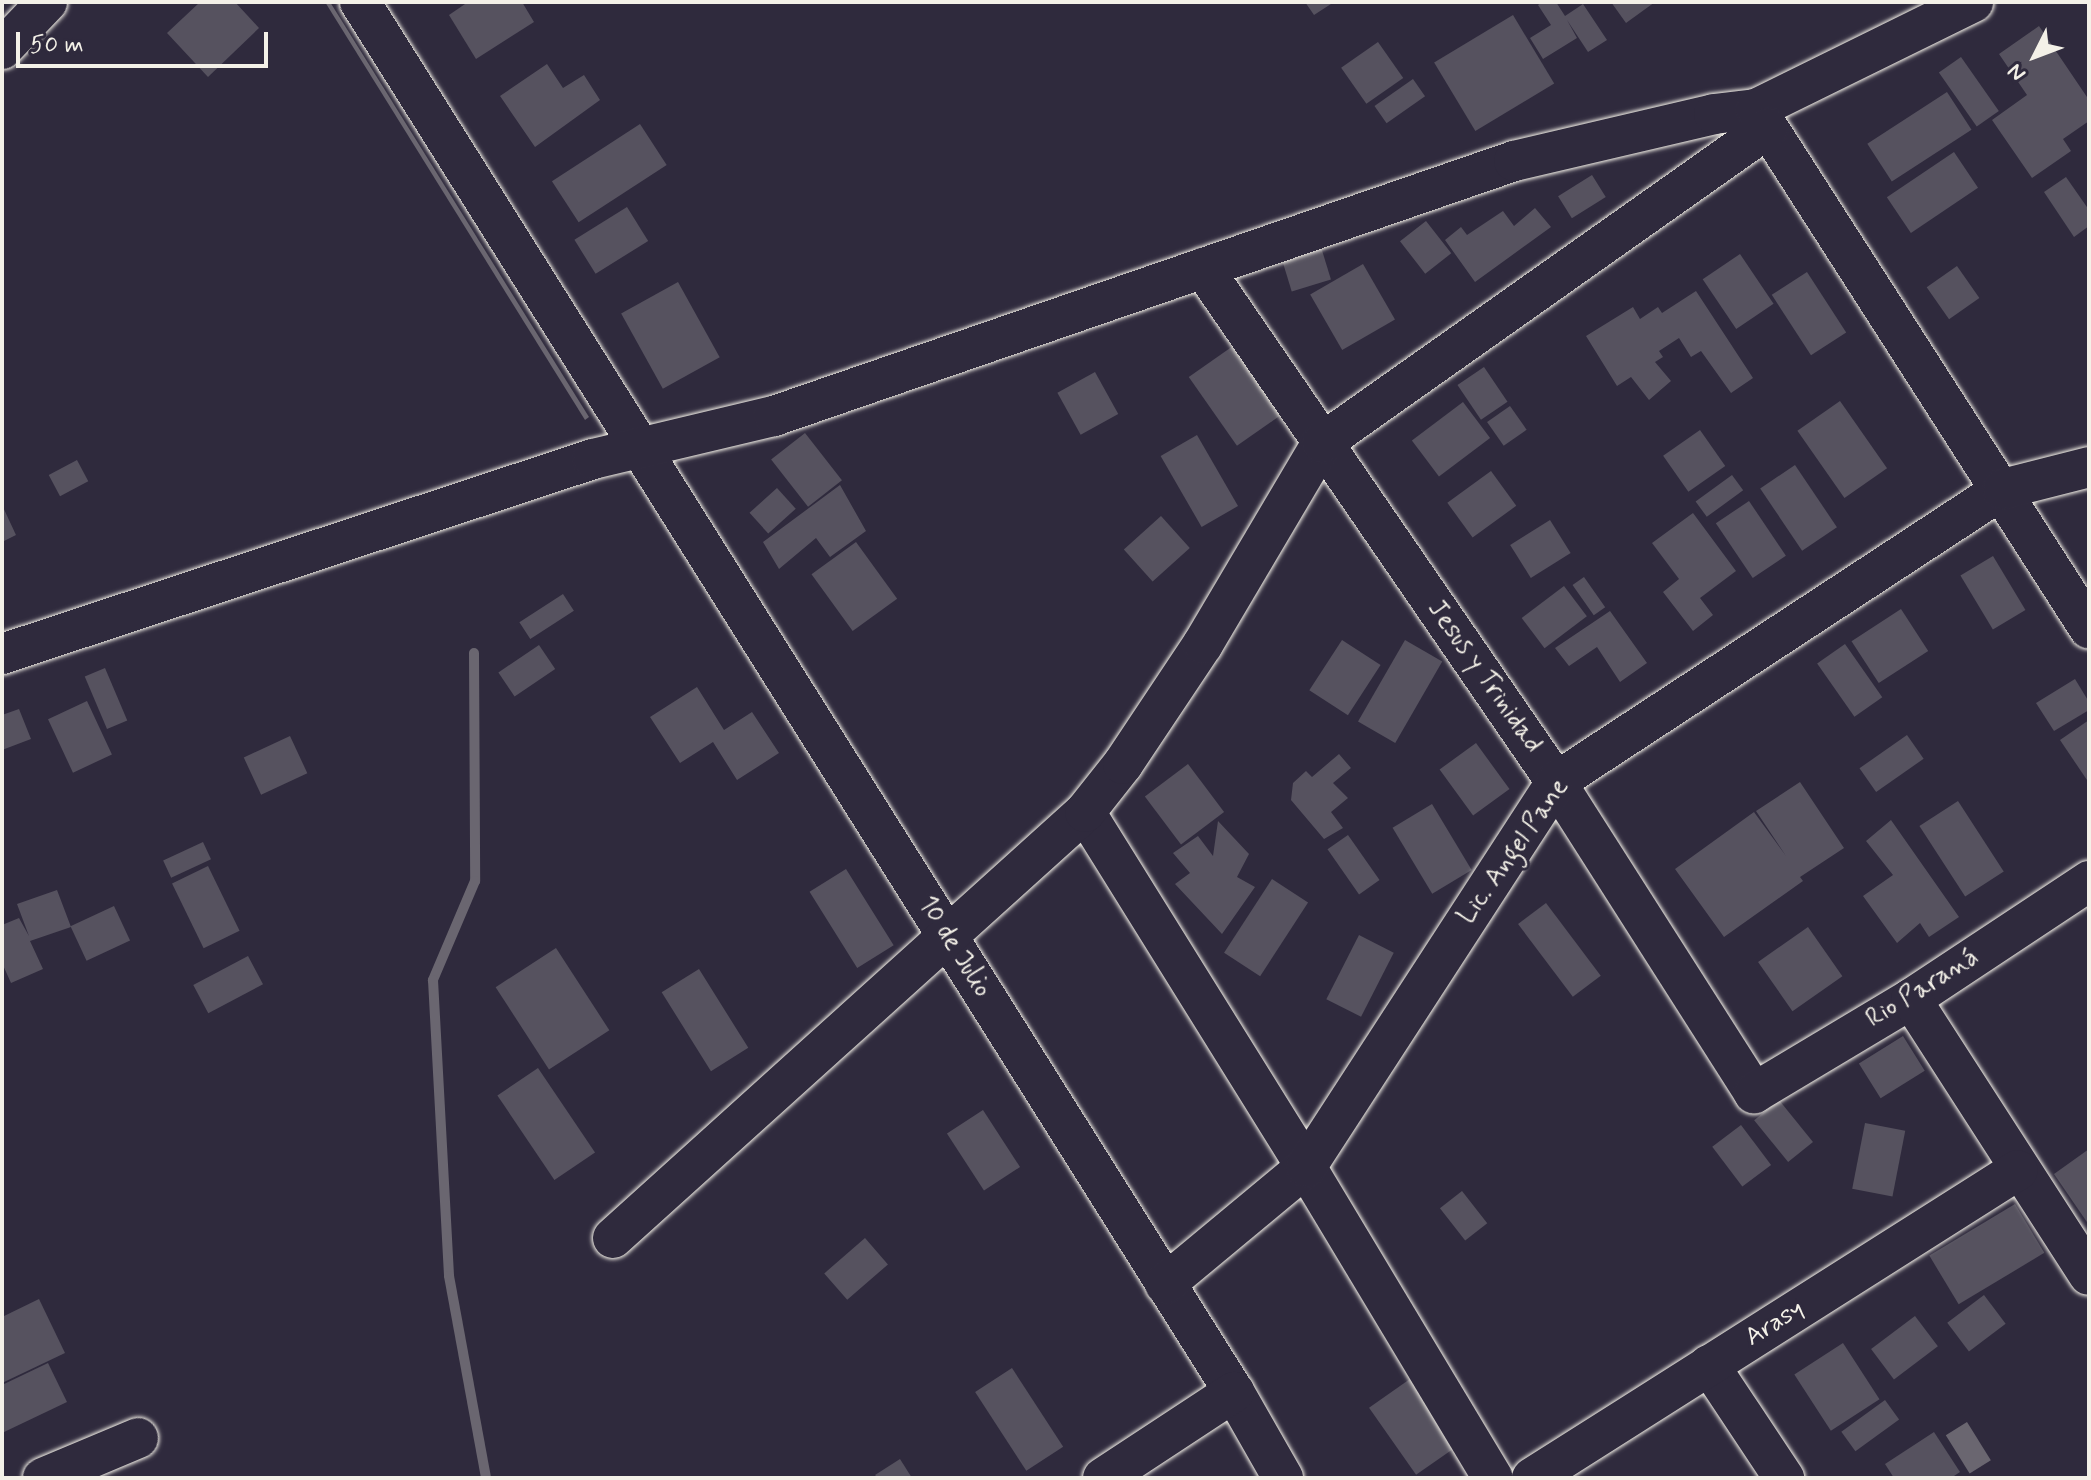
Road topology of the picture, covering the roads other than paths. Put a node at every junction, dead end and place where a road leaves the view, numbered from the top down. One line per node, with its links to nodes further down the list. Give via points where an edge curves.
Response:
1 (47, 2): 4 (street)
2 (360, 2): 7 (street, 10 de Julio)
3 (1973, 2): 5 (street)
4 (2, 49)
5 (1762, 118): 6 (street, via 1714,114 1514,161); 8 (street); 10 (street)
6 (1203, 268): 7 (street, via 774,416); 8 (street, Jesus y Trinidad)
7 (630, 434): 12 (street, via 593,459); 16 (street, 10 de Julio)
8 (1322, 443): 13 (street, Jesus y Trinidad); 14 (street, via 1203,644)
9 (2089, 467): 10 (street, Lic. Angel Pane)
10 (2003, 489): 11 (street); 13 (street, Lic. Angel Pane)
11 (2089, 628)
12 (2, 654)
13 (1556, 782): 18 (street, Jesus y Trinidad); 19 (street, Lic. Angel Pane)
14 (1085, 812): 16 (street); 19 (street)
15 (2089, 881): 17 (street, Rio Paraná)
16 (947, 936): 21 (street); 23 (street, 10 de Julio)
17 (1911, 999): 18 (street, Rio Paraná); 20 (street)
18 (1754, 1093)
19 (1306, 1167): 23 (street, Lic. Angel Pane); 30 (street)
20 (2018, 1170): 22 (street); 24 (street, Arasy)
21 (613, 1238)
22 (2089, 1275)
23 (1165, 1284): 25 (street, 10 de Julio)
24 (1709, 1365): 31 (street, Arasy); 32 (street)
25 (1234, 1392): 28 (street); 29 (street, 10 de Julio)
26 (138, 1438): 27 (street)
27 (43, 1478)
28 (1103, 1478)
29 (1283, 1478)
30 (1493, 1478)
31 (1532, 1478)
32 (1784, 1478)

